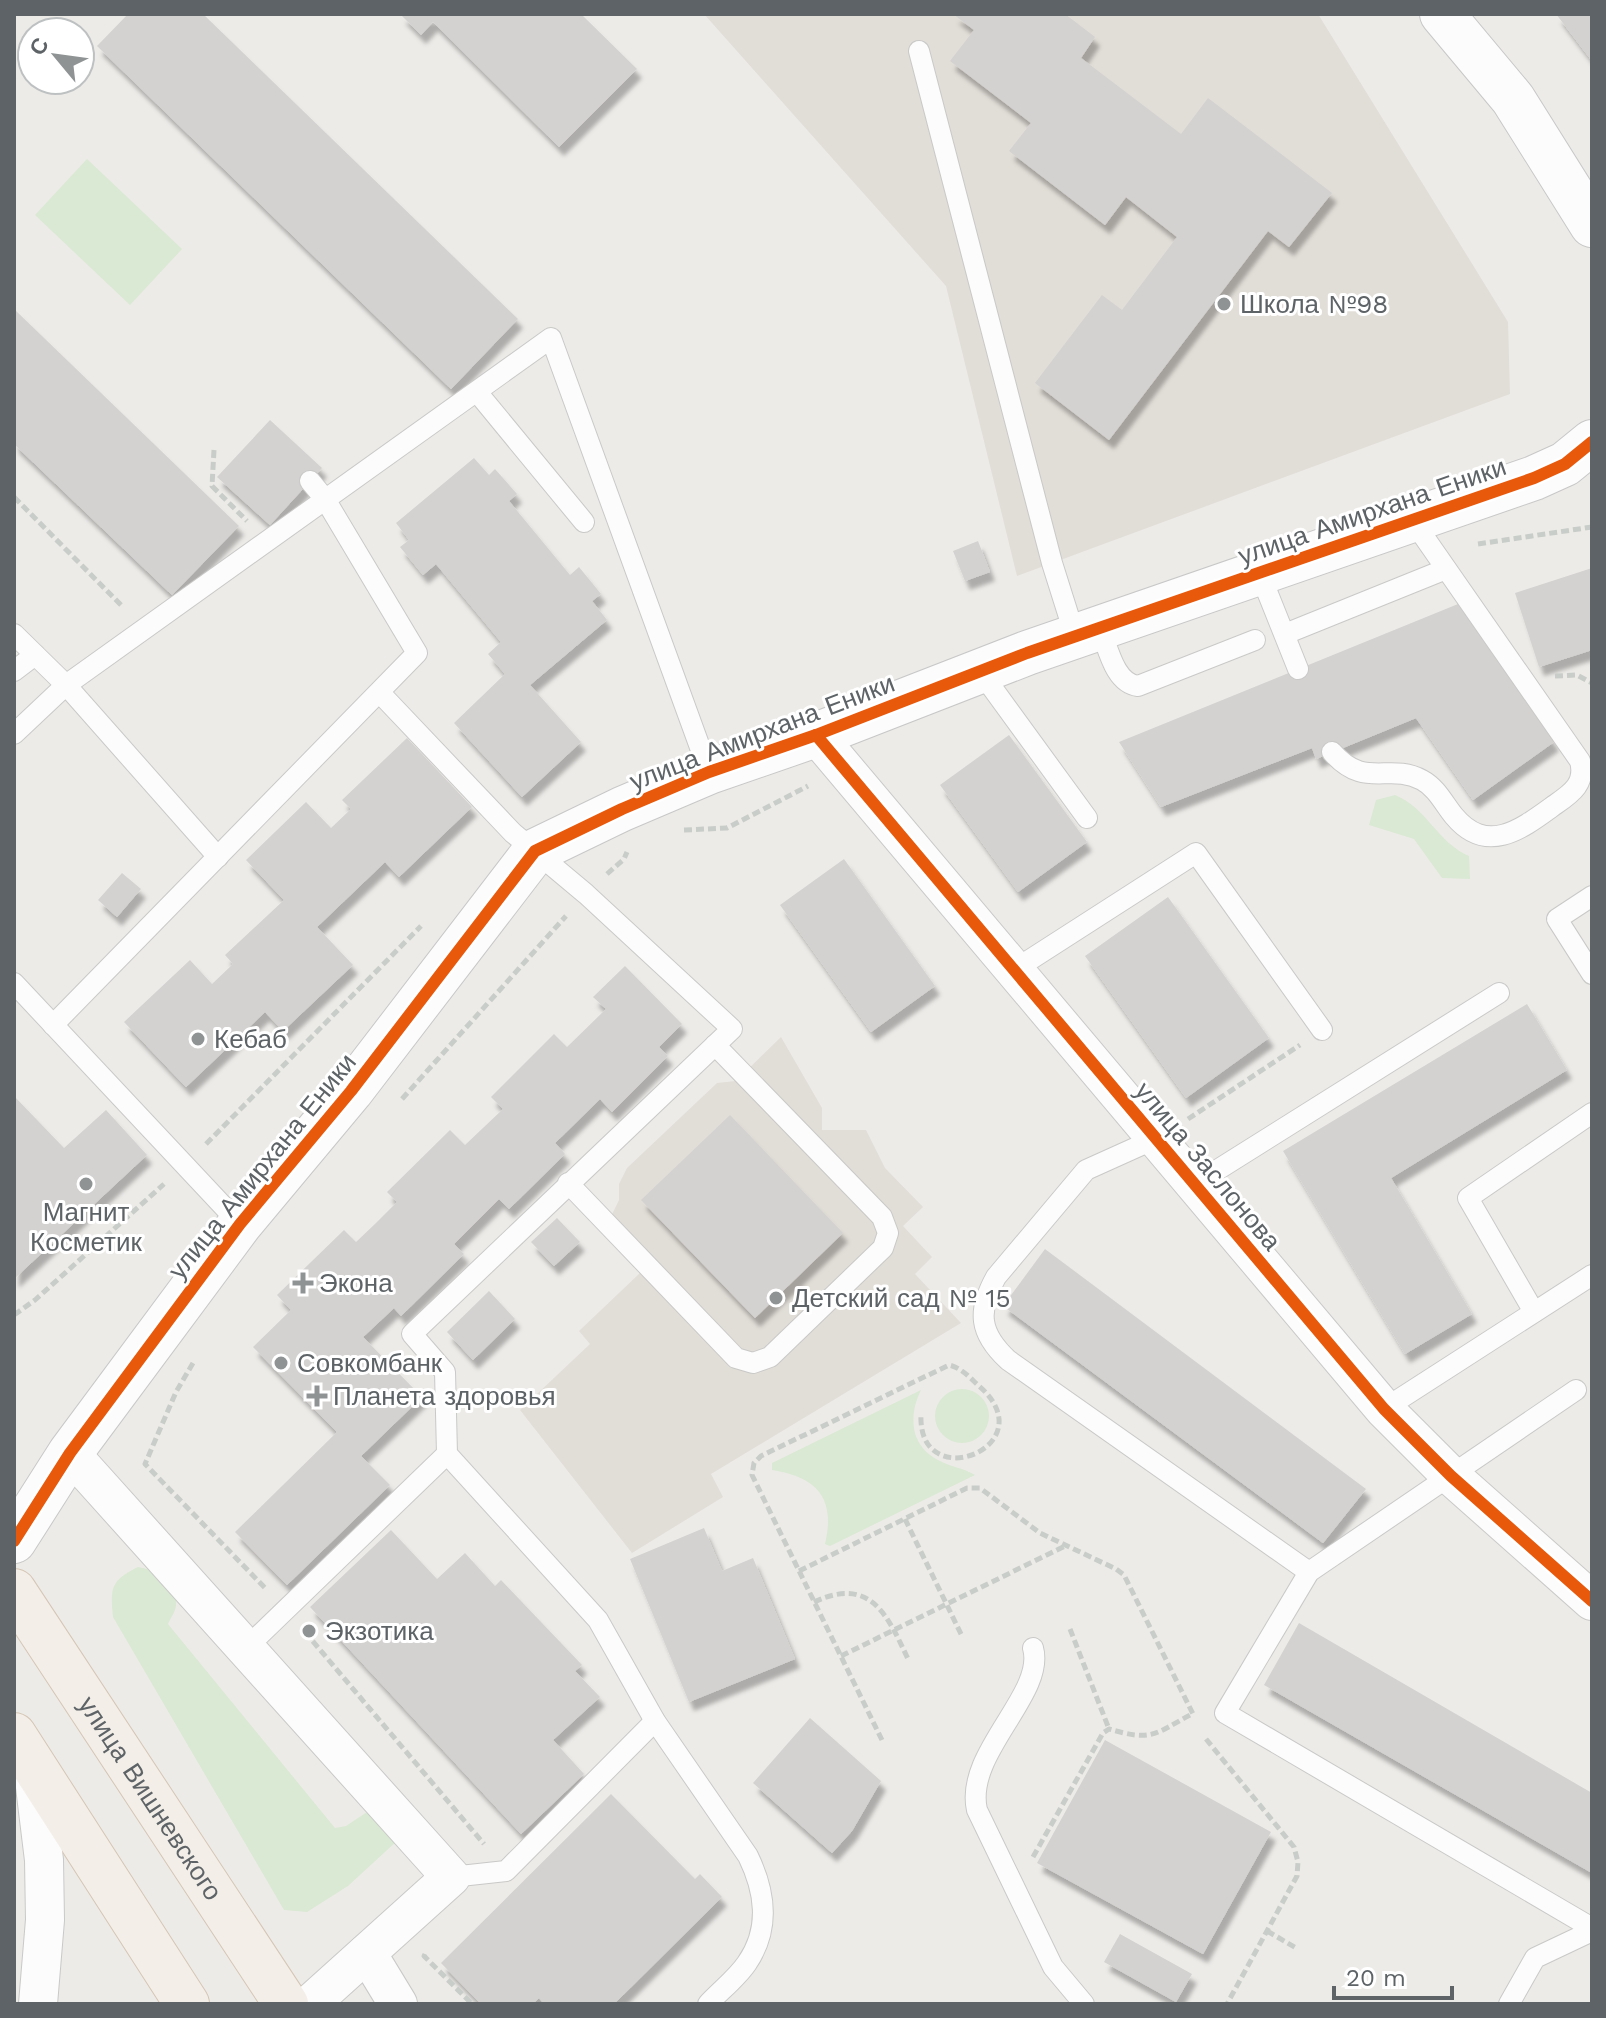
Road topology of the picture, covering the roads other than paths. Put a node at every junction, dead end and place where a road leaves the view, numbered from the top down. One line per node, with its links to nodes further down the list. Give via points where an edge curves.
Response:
1 (1442, 14): 3 (street, via 1513,99)
2 (919, 51): 12 (lane, via 1052,563)
3 (1592, 225)
4 (477, 392): 7 (lane); 9 (lane); 25 (lane, via 551,338)
5 (1592, 442): 8 (street, улица Амирхана Еники, via 1565,464 1534,478)
6 (310, 481): 7 (lane)
7 (325, 499): 20 (lane); 21 (lane, via 417,653)
8 (1413, 521): 10 (lane); 11 (street, улица Амирхана Еники)
9 (584, 522)
10 (1446, 569): 14 (lane); 24 (lane, via 1580,761 1578,786 1514,833 1487,836 1459,821 1422,779 1361,773)
11 (1260, 574): 12 (street, улица Амирхана Еники); 14 (lane)
12 (1088, 632): 15 (lane, via 1121,677 1138,686); 19 (street, улица Амирхана Еники)
13 (14, 634): 16 (lane)
14 (1285, 634): 17 (lane)
15 (1255, 640)
16 (35, 655): 18 (lane); 20 (lane)
17 (1298, 669)
18 (14, 671)
19 (980, 671): 23 (street, улица Амирхана Еники); 26 (lane)
20 (66, 685): 22 (lane); 28 (lane)
21 (380, 693): 27 (lane); 28 (lane)
22 (14, 734)
23 (816, 735): 25 (street, улица Амирхана Еники); 30 (street, улица Заслонова)
24 (1332, 752)
25 (709, 772): 27 (street, улица Амирхана Еники)
26 (1087, 818)
27 (535, 851): 36 (lane, via 732,1029); 41 (street, улица Амирхана Еники, via 351,1091)
28 (218, 857): 34 (lane)
29 (1592, 896): 31 (lane, via 1557,919)
30 (1014, 970): 35 (lane, via 1196,853); 38 (street, улица Заслонова)
31 (1592, 974)
32 (14, 983): 34 (lane)
33 (1499, 993): 40 (lane)
34 (53, 1025): 41 (lane)
35 (1322, 1030)
36 (715, 1045): 39 (lane); 39 (lane, via 886,1225 883,1248 770,1357 753,1363 736,1358)
37 (1592, 1113): 43 (lane, via 1468,1198)
38 (1157, 1138): 40 (street, улица Заслонова); 50 (lane, via 1086,1170 996,1277 985,1296 982,1316 987,1335 1008,1360)
39 (568, 1183): 47 (lane, via 412,1334 445,1372)
40 (1195, 1184): 45 (street, улица Заслонова)
41 (240, 1224): 46 (street, улица Амирхана Еники)
42 (1592, 1275): 43 (lane)
43 (1534, 1312): 45 (lane)
44 (1576, 1390): 48 (lane)
45 (1384, 1409): 48 (street, улица Заслонова)
46 (70, 1453): 49 (street, улица Амирхана Еники); 53 (street)
47 (447, 1454): 53 (lane); 55 (lane, via 598,1620)
48 (1451, 1476): 50 (lane); 52 (street, улица Заслонова)
49 (14, 1541)
50 (1309, 1572): 58 (lane, via 1225,1713)
51 (14, 1591): 62 (main road, улица Вишневского)
52 (1592, 1601)
53 (246, 1648): 57 (street)
54 (1033, 1648): 66 (lane, via 1034,1669 978,1774 977,1810 1053,1967)
55 (655, 1721): 57 (lane, via 506,1871); 65 (lane, via 748,1856 765,1904 761,1934 747,1964)
56 (23, 1747): 60 (street, via 44,1860); 61 (main road)
57 (451, 1877): 59 (street)
58 (1592, 1930): 67 (lane, via 1535,1958)
59 (367, 1953): 63 (street); 64 (street)
60 (38, 2004)
61 (187, 2004)
62 (286, 2004)
63 (310, 2004)
64 (398, 2004)
65 (708, 2004)
66 (1084, 2004)
67 (1509, 2004)

